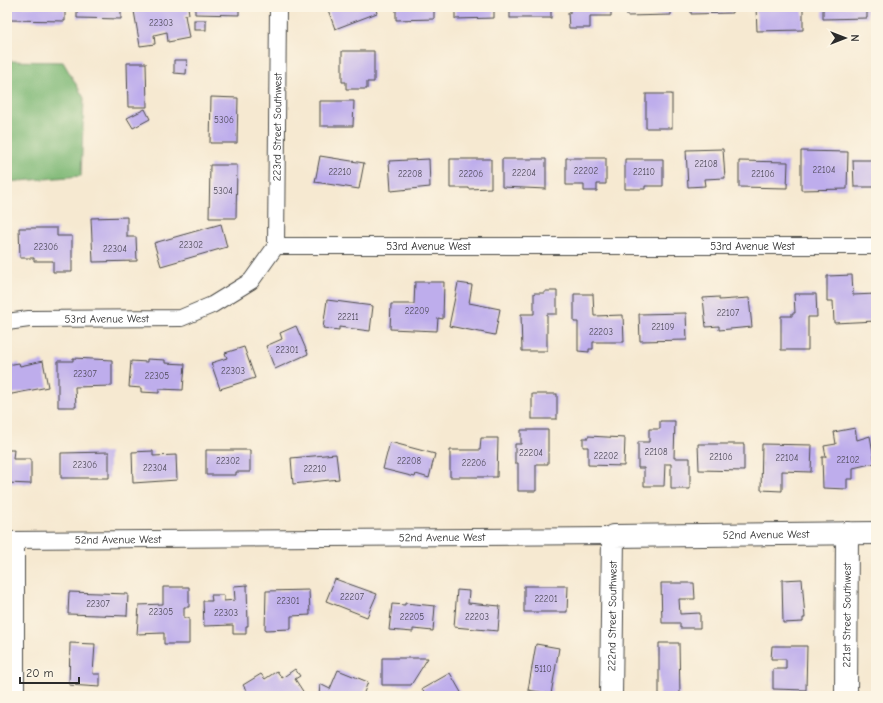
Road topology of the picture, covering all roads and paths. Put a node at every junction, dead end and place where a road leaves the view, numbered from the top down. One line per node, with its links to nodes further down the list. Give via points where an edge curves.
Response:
1 (278, 7): 2 (street, 223rd Street Southwest)
2 (276, 246): 3 (street, 53rd Avenue West); 4 (street, 53rd Avenue West, via 251,281 212,305 181,318 29,319)
3 (876, 246)
4 (7, 322)
5 (846, 533): 6 (street, 52nd Avenue West); 7 (street, 52nd Avenue West); 11 (street, 221st Street Southwest)
6 (876, 533)
7 (613, 536): 8 (street, 52nd Avenue West); 10 (street, 222nd Street Southwest)
8 (12, 540): 9 (street)
9 (16, 696)
10 (611, 696)
11 (846, 696)

